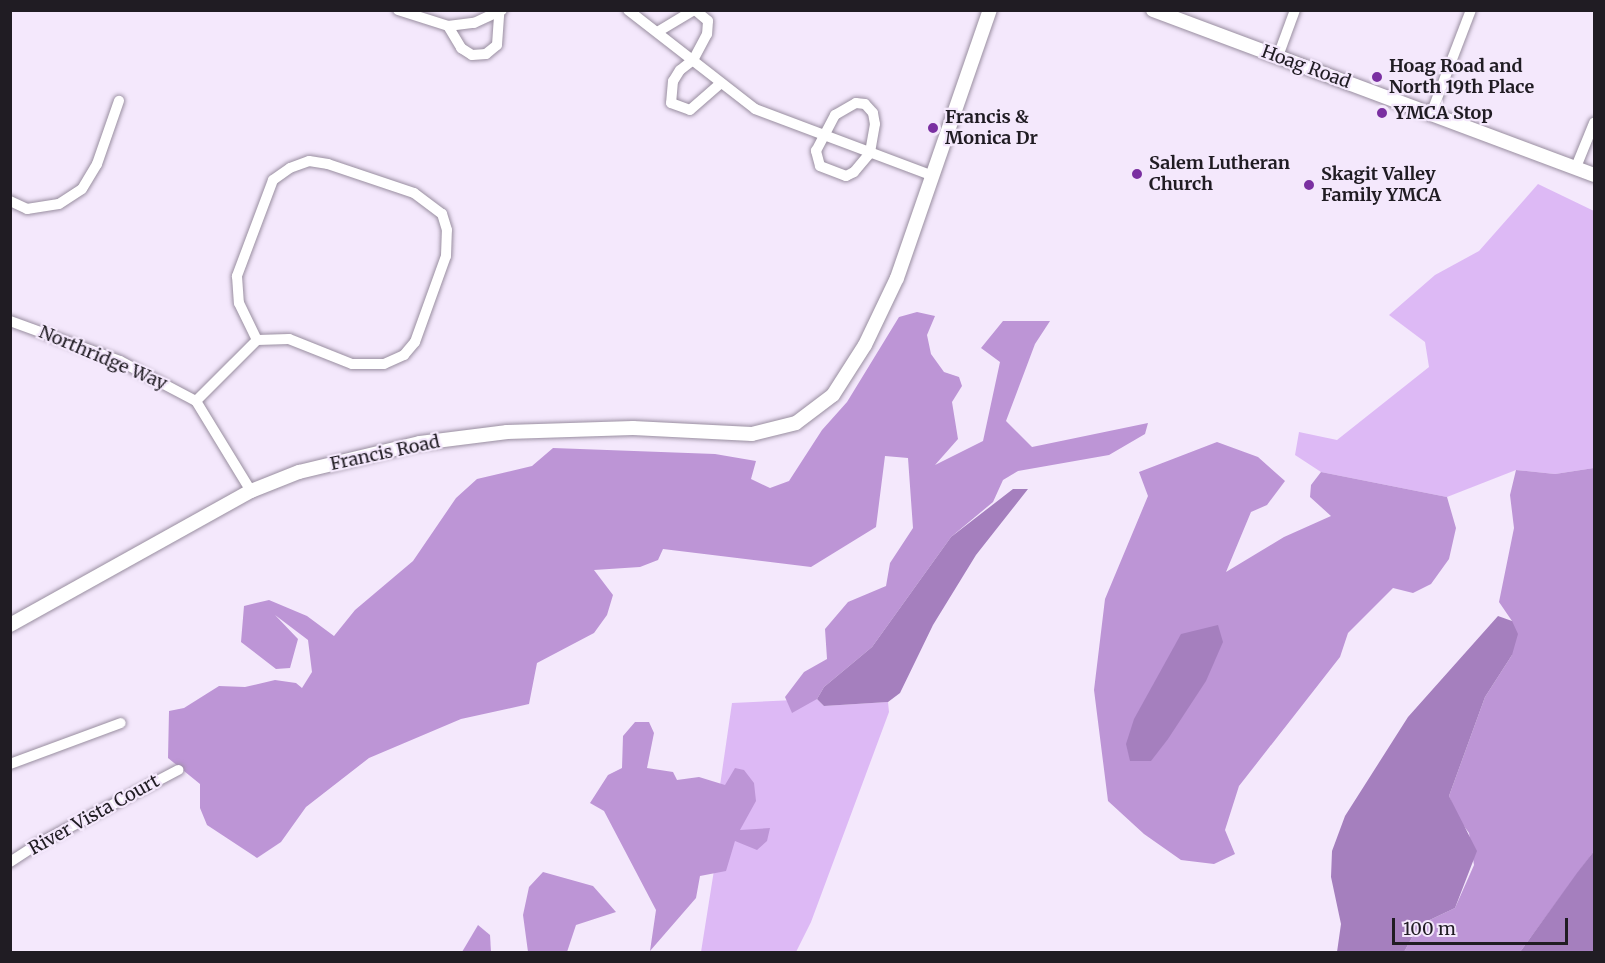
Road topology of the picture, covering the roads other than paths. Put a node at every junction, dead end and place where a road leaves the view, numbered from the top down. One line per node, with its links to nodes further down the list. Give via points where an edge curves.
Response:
1 (398, 10): 9 (street)
2 (628, 10): 10 (street)
3 (695, 10): 10 (street); 12 (street, via 708,21 708,27)
4 (990, 10): 21 (street)
5 (1153, 10): 11 (street, Hoag Road)
6 (1295, 10): 11 (street)
7 (1471, 10): 15 (street)
8 (500, 12): 9 (street); 9 (street, via 497,45 486,54 472,55 461,48)
9 (448, 26)
10 (658, 31): 12 (street)
11 (1278, 56): 15 (street, Hoag Road)
12 (693, 60): 13 (street); 13 (street, via 673,81 671,103 677,108 690,110)
13 (721, 83): 17 (street, via 755,109)
14 (119, 100): 22 (street, via 97,164 82,189 59,204 27,209)
15 (1431, 114): 19 (street, Hoag Road)
16 (1594, 123): 19 (street)
17 (825, 136): 18 (street); 18 (street, via 816,151 820,166 832,172 846,176 855,172); 18 (street, via 844,106 865,104 875,124)
18 (870, 153): 21 (street)
19 (1576, 167): 20 (street, Hoag Road)
20 (1594, 175)
21 (933, 176): 26 (street, Francis Road, via 897,278 865,345 833,395 796,423 752,434 570,428 420,443 298,472)
22 (10, 201)
23 (10, 321): 25 (street, Northridge Way, via 120,361)
24 (257, 340): 24 (street, via 289,339 352,364 384,364 404,355 415,342 446,256 447,230 441,214 414,194 328,164 309,161 290,168 273,180 237,276 239,303); 25 (street)
25 (196, 401): 26 (street)
26 (251, 491): 27 (street, Francis Road)
27 (10, 625)
28 (121, 723): 29 (street)
29 (10, 764)
30 (177, 770): 31 (street, River Vista Court)
31 (10, 862)

